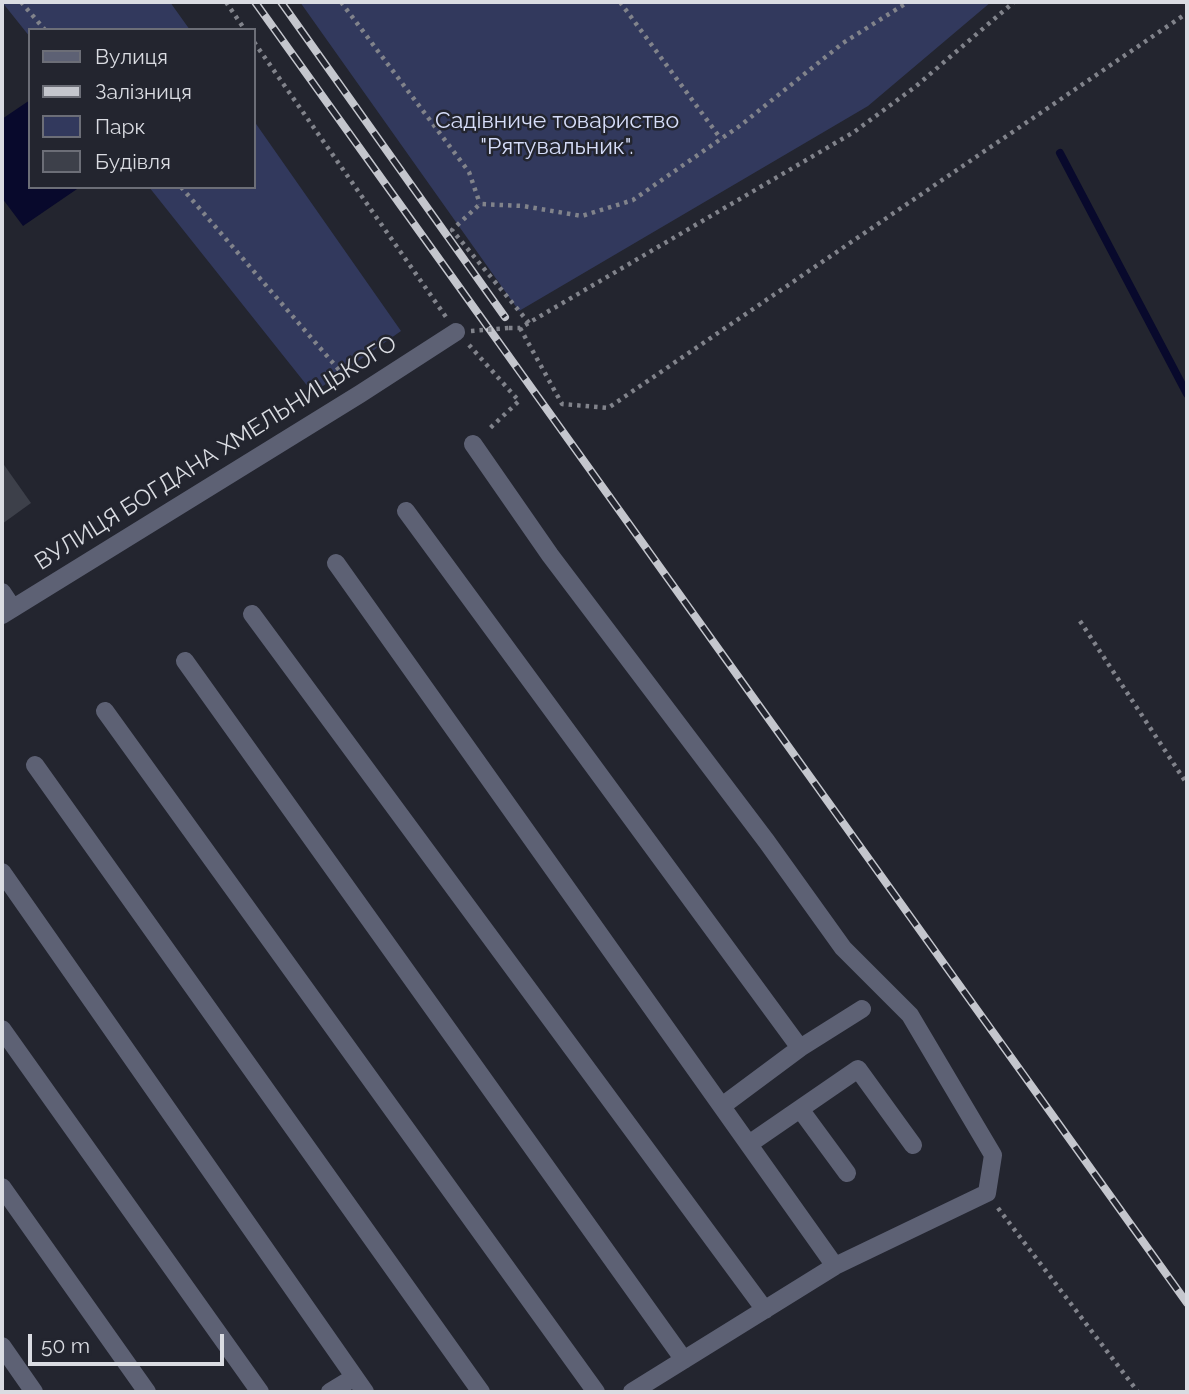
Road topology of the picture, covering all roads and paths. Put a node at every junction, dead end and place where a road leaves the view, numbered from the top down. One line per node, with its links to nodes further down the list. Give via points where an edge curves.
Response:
1 (21, 2): 8 (path)
2 (226, 2): 9 (path)
3 (341, 2): 13 (path, via 469,172)
4 (620, 2): 11 (path)
5 (908, 2): 11 (path, via 843,43)
6 (1014, 2): 14 (path, via 915,87 854,132)
7 (1187, 13): 15 (path, via 608,408 562,404)
8 (43, 28)
9 (244, 28)
10 (256, 45): 16 (path)
11 (721, 139): 13 (path, via 633,200 582,216)
12 (183, 189): 17 (path)
13 (480, 204): 14 (path, via 452,230)
14 (529, 323): 15 (path)
15 (520, 328): 16 (path, bridge)
16 (463, 331): 17 (lane, ВУЛИЦЯ БОГДАНА ХМЕЛЬНИЦЬКОГО); 18 (path, via 519,401)
17 (360, 394): 21 (lane, ВУЛИЦЯ БОГДАНА ХМЕЛЬНИЦЬКОГО)
18 (473, 444): 38 (lane, via 550,555 843,948 910,1015 993,1156)
19 (407, 511): 31 (lane)
20 (336, 563): 32 (lane)
21 (5, 605)
22 (252, 614): 40 (lane)
23 (1080, 621): 27 (path)
24 (185, 662): 42 (lane)
25 (105, 711): 50 (lane)
26 (35, 765): 49 (lane)
27 (1187, 783)
28 (2, 873): 43 (lane)
29 (862, 1009): 31 (lane)
30 (2, 1029): 46 (lane)
31 (800, 1048): 32 (lane)
32 (722, 1107): 34 (lane)
33 (800, 1109): 34 (lane); 35 (lane, via 858,1069); 36 (lane)
34 (749, 1144): 39 (lane)
35 (913, 1145)
36 (847, 1173)
37 (2, 1187): 45 (lane)
38 (987, 1193): 39 (lane); 52 (path)
39 (835, 1266): 40 (lane)
40 (765, 1310): 42 (lane)
41 (2, 1346): 44 (lane)
42 (684, 1360): 51 (lane)
43 (353, 1378): 47 (lane); 48 (lane)
44 (34, 1392)
45 (147, 1392)
46 (260, 1392)
47 (330, 1392)
48 (365, 1392)
49 (481, 1392)
50 (596, 1392)
51 (632, 1392)
52 (1138, 1392)

